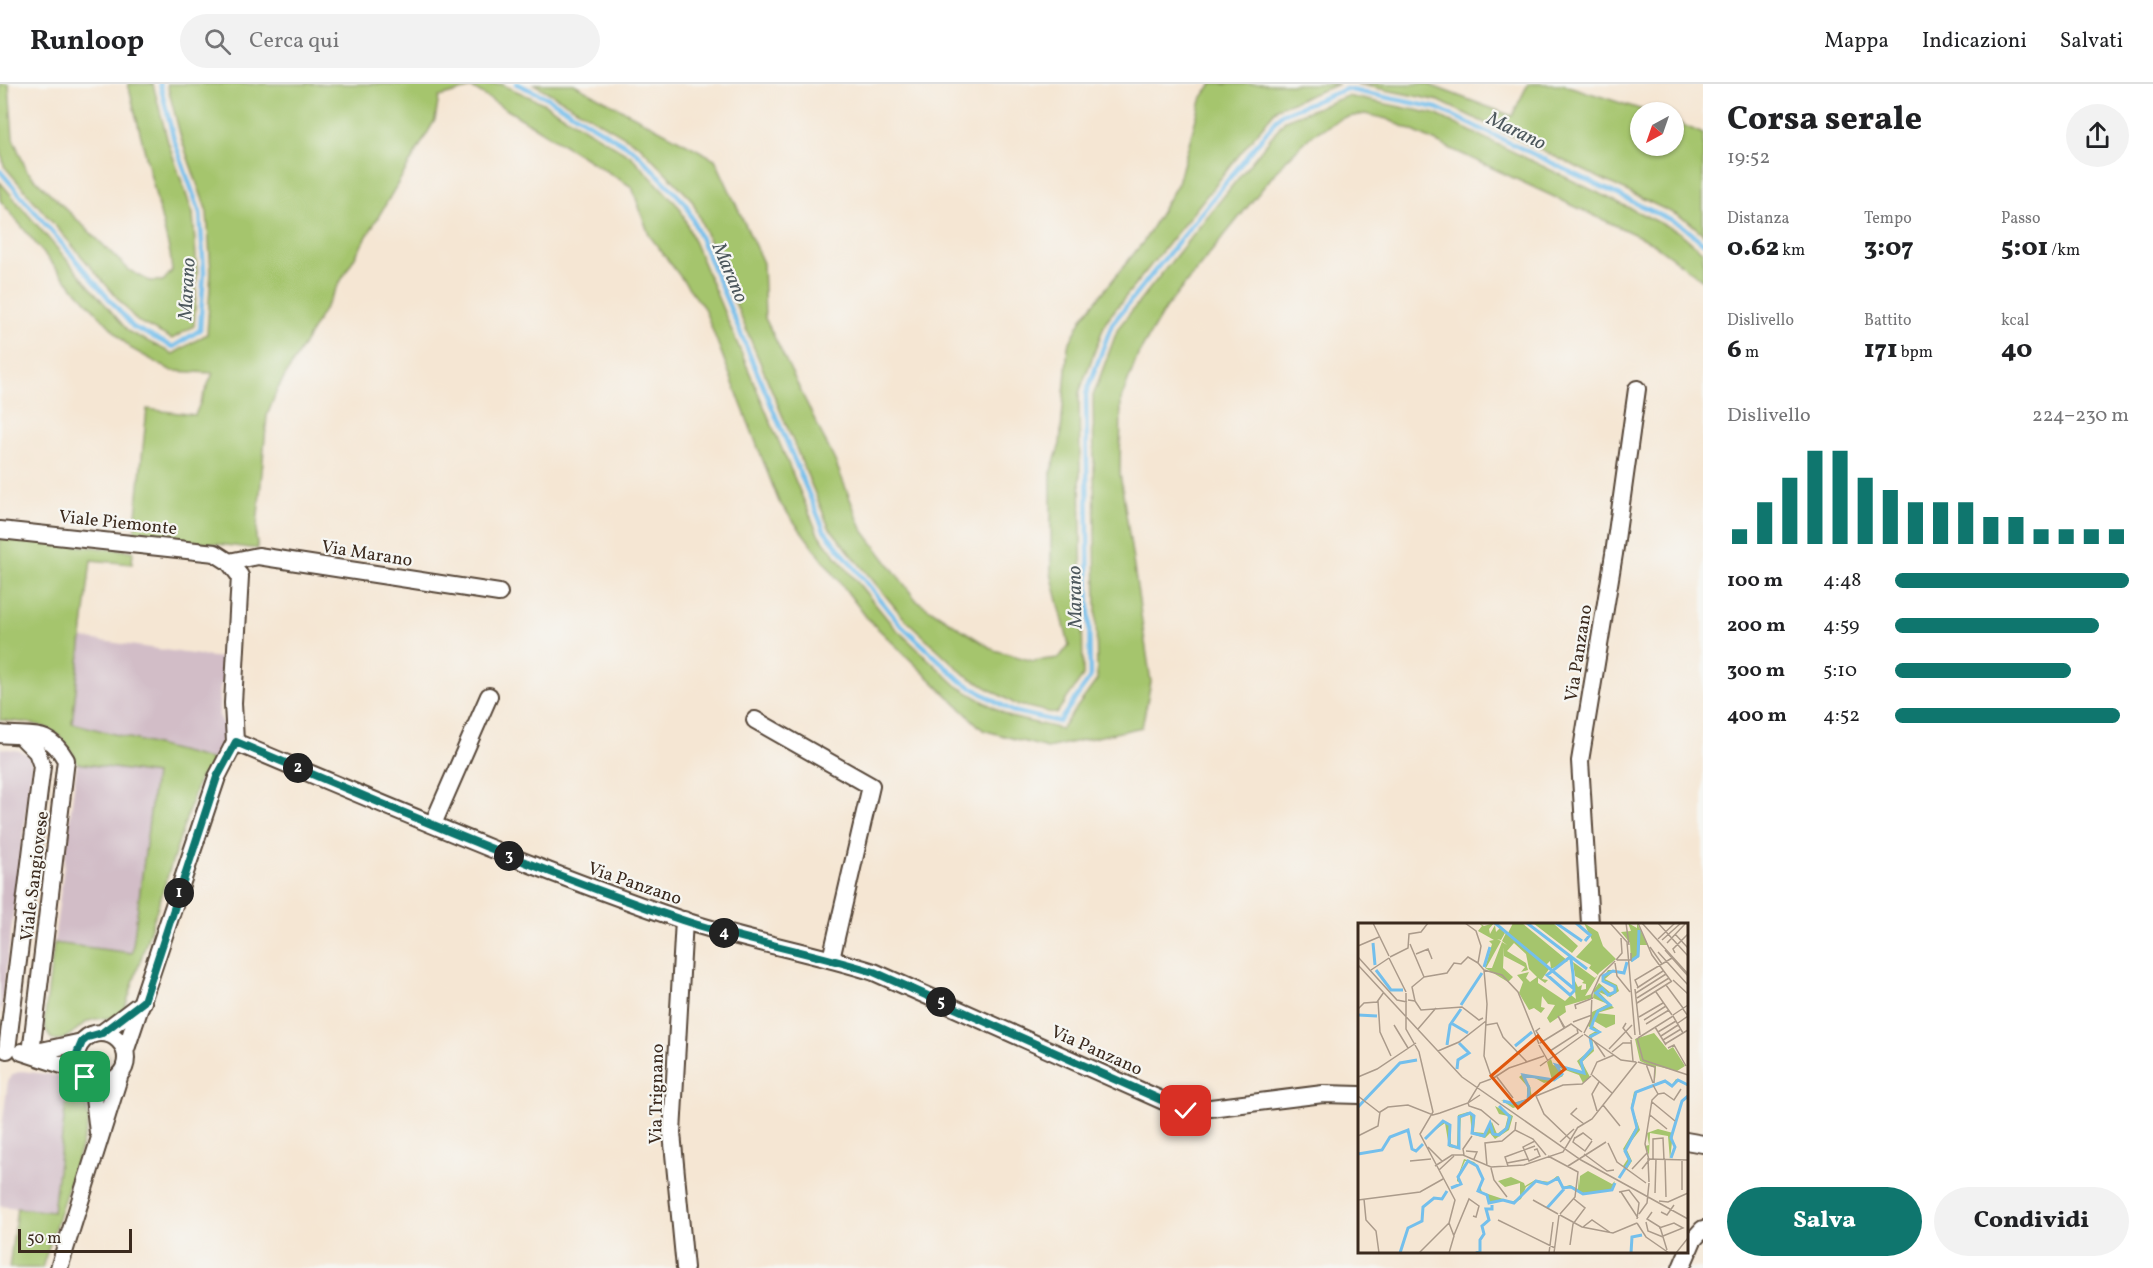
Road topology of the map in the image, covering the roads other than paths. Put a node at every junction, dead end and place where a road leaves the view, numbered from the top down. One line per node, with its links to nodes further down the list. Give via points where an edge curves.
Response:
1 (1637, 389): 12 (street, Via Panzano, via 1580,761)
2 (0, 530): 3 (street, Viale Piemonte, via 177,547 215,553)
3 (229, 562): 4 (street, Via Marano, via 258,556); 9 (street, via 240,576 233,703)
4 (499, 593)
5 (489, 696): 10 (street)
6 (755, 720): 13 (street, via 871,786)
7 (0, 734): 8 (street, Viale Sangiovese)
8 (21, 736): 17 (street, Viale Sangiovese, via 37,752 42,766); 19 (street, Viale Sangiovese, via 42,734 58,745 66,760)
9 (236, 742): 10 (street, Via Panzano); 14 (street, via 217,777)
10 (433, 824): 11 (street, Via Panzano, via 563,878)
11 (684, 920): 13 (street, Via Panzano, via 754,942); 30 (street, Via Trignano, via 672,1133)
12 (1590, 923)
13 (831, 958): 22 (street, Via Panzano, via 874,972 1186,1111 1323,1094)
14 (144, 1001): 15 (street); 18 (street)
15 (102, 1033): 16 (street); 18 (street, via 117,1039)
16 (82, 1042): 19 (street); 21 (street, via 76,1056)
17 (3, 1050): 19 (street)
18 (125, 1052): 20 (street)
19 (31, 1053): 21 (street)
20 (120, 1074): 21 (street, via 107,1082); 23 (street)
21 (86, 1076): 23 (street)
22 (1358, 1095)
23 (99, 1136): 29 (street)
24 (1688, 1141): 25 (street)
25 (1703, 1144)
26 (1703, 1229): 27 (street)
27 (1688, 1252)
28 (1687, 1253): 31 (street)
29 (58, 1268)
30 (685, 1268)
31 (1681, 1268)

